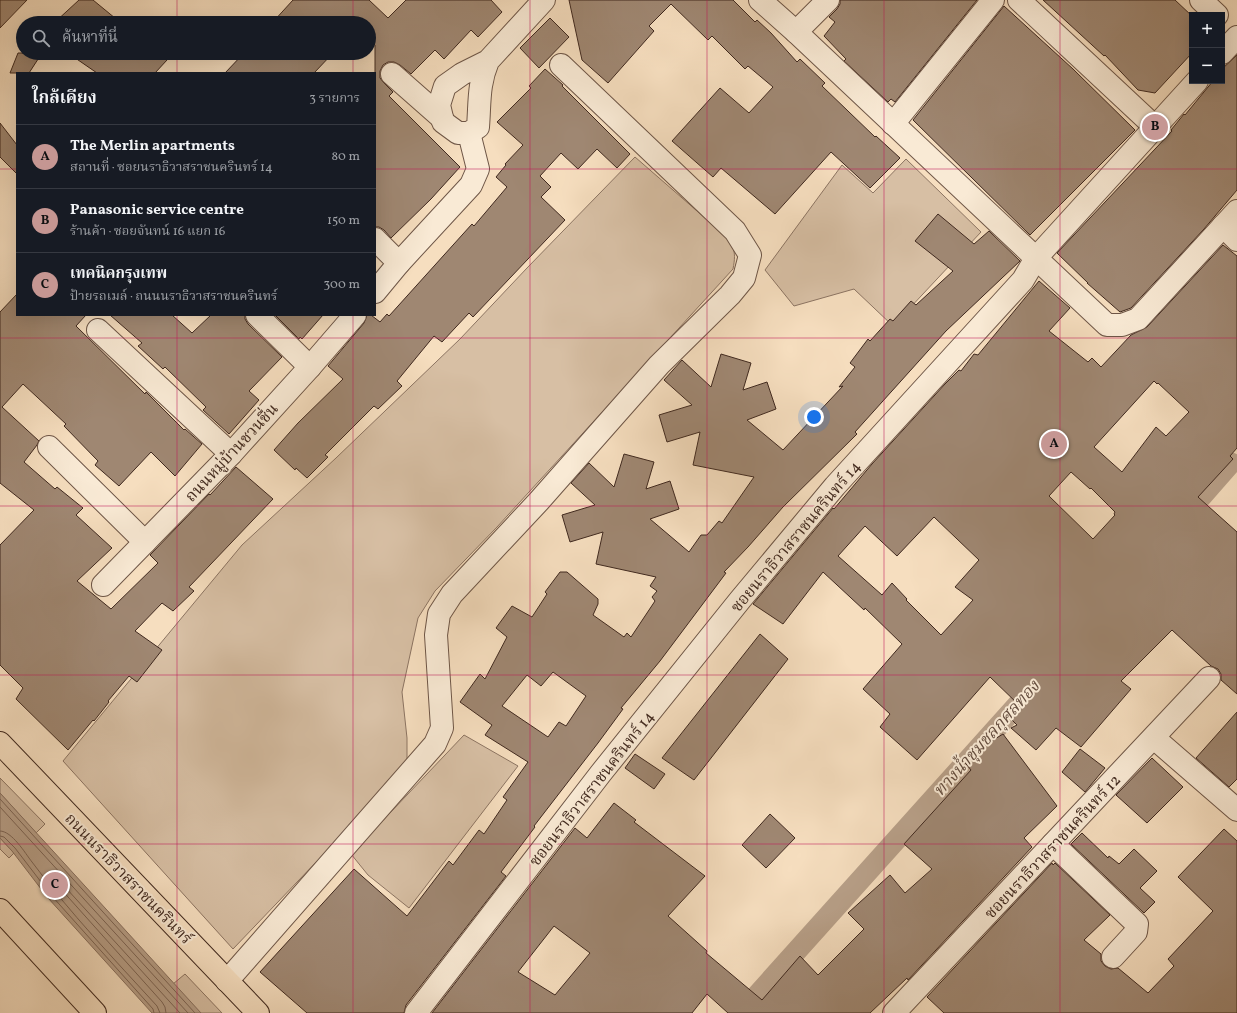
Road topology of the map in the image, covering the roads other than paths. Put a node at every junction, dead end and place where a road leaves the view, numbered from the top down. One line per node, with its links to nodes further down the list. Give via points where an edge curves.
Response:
1 (544, 0): 12 (street)
2 (760, 0): 9 (street)
3 (828, 0): 9 (street)
4 (993, 0): 17 (street)
5 (1019, 0): 18 (street)
6 (1201, 0): 7 (street)
7 (1214, 12)
8 (1225, 23): 10 (street)
9 (796, 32): 17 (street)
10 (1237, 35): 11 (street)
11 (1225, 49)
12 (488, 61): 16 (street, via 445,86 439,105); 19 (street, via 480,88 478,127)
13 (562, 64): 40 (street, via 735,232 750,255 744,278 659,365 539,501 452,594 439,614 436,635 442,728 435,744)
14 (392, 74): 16 (street)
15 (1194, 84): 18 (street, ซอยนราธิวาสราชนครินทร์ 14)
16 (442, 118): 19 (street, via 443,122 458,133)
17 (893, 124): 22 (street)
18 (1155, 127): 22 (street, ซอยนราธิวาสราชนครินทร์ 14)
19 (469, 133): 23 (street, via 478,169 471,185)
20 (1232, 226): 22 (street, via 1138,319 1122,325 1107,325)
21 (376, 240): 23 (street)
22 (1036, 258): 43 (street, ซอยนราธิวาสราชนครินทร์ 14, via 1023,280 835,486 740,600 601,773)
23 (399, 263): 24 (street)
24 (376, 291)
25 (258, 316): 28 (street)
26 (354, 316): 28 (street, ถนนหมู่บ้านชวนชื่น)
27 (98, 330): 30 (street)
28 (310, 368): 30 (street, ถนนหมู่บ้านชวนชื่น)
29 (49, 447): 31 (street)
30 (231, 454): 31 (street, ถนนหมู่บ้านชวนชื่น)
31 (145, 542): 32 (street, ถนนหมู่บ้านชวนชื่น)
32 (103, 585)
33 (1210, 678): 34 (street, ซอยนราธิวาสราชนครินทร์ 12)
34 (1154, 738): 36 (street); 37 (street, ซอยนราธิวาสราชนครินทร์ 12)
35 (0, 743): 40 (main road, ถนนนราธิวาสราชนครินทร์)
36 (1237, 810)
37 (1054, 844): 39 (street, via 1137,924 1136,932); 44 (street, ซอยนราธิวาสราชนครินทร์ 12)
38 (0, 910): 41 (main road)
39 (1113, 958)
40 (227, 981): 42 (main road, ถนนนราธิวาสราชนครินทร์)
41 (95, 1013)
42 (258, 1013)
43 (416, 1013)
44 (894, 1013)

